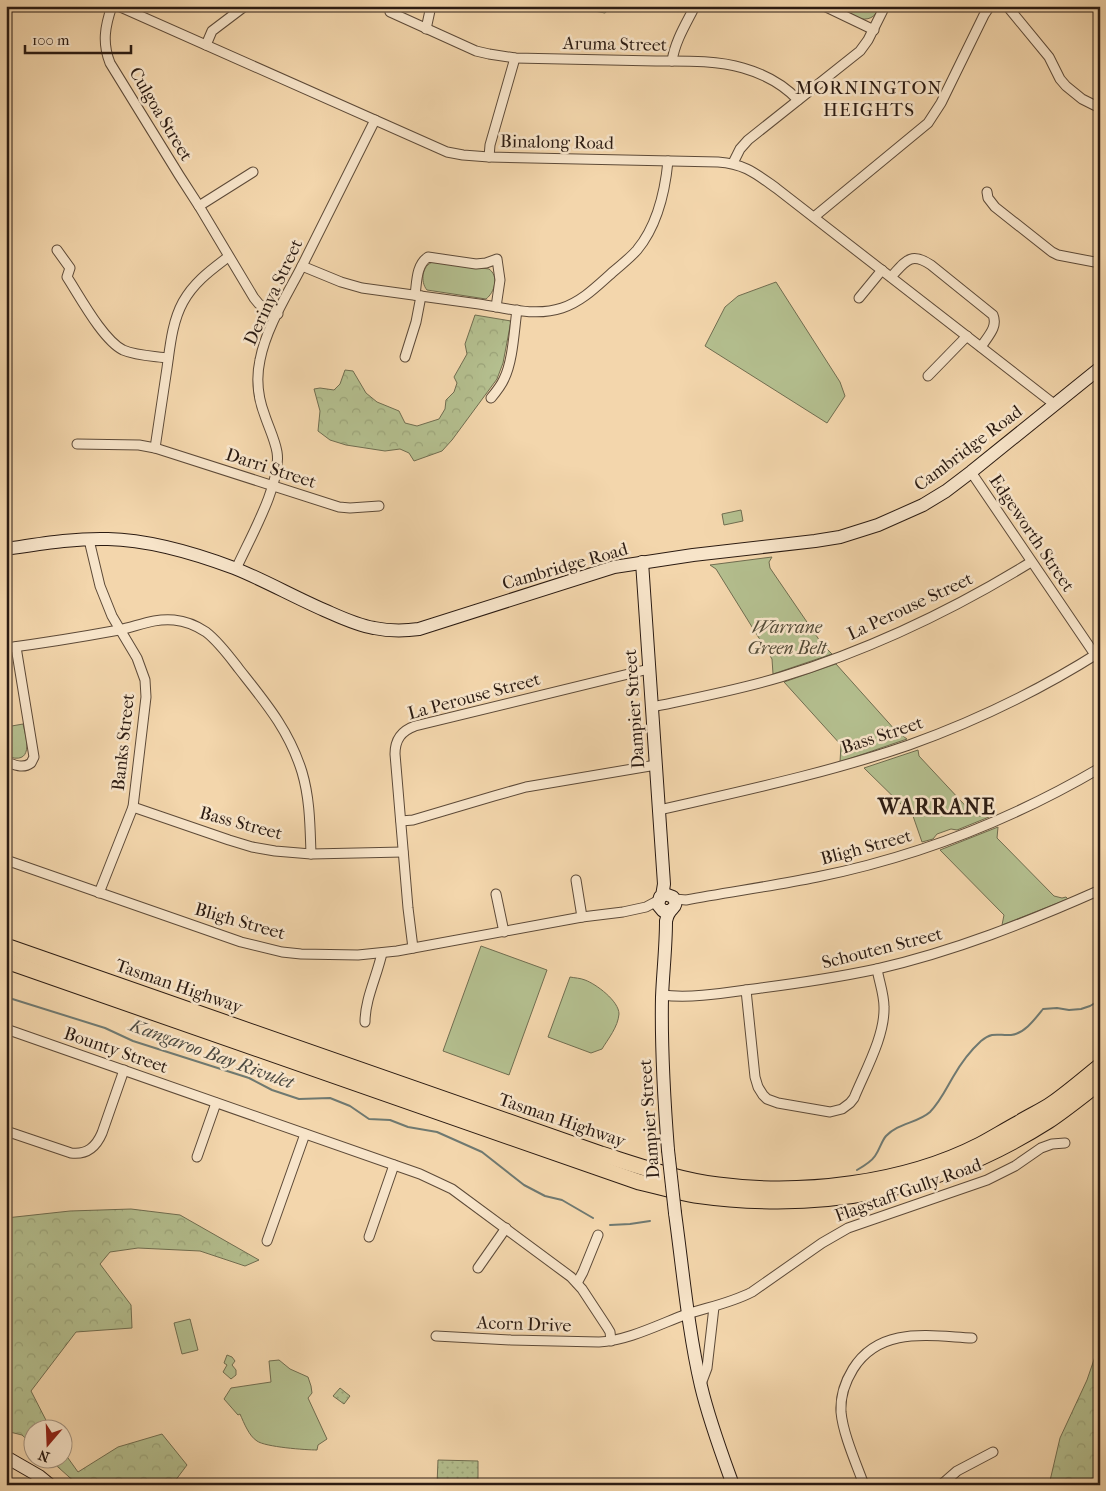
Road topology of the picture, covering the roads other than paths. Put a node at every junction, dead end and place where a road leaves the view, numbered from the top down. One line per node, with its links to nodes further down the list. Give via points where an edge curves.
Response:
1 (112, 6): 24 (street, Culgoa Street, via 104,42 106,54)
2 (118, 6): 13 (street, Binalong Road)
3 (245, 6): 13 (street, via 212,31)
4 (431, 6): 11 (street)
5 (695, 6): 15 (street)
6 (824, 6): 12 (street)
7 (885, 6): 12 (street)
8 (990, 6): 25 (street, via 928,123)
9 (1007, 6): 17 (street, via 1049,57 1066,86)
10 (390, 12): 11 (street, Aruma Street)
11 (426, 29): 14 (street, Aruma Street, via 476,51)
12 (874, 30): 16 (street, via 860,51)
13 (206, 45): 18 (street, Binalong Road, via 217,54)
14 (515, 58): 15 (street, Aruma Street); 19 (street)
15 (672, 61): 16 (street, Aruma Street, via 742,67 777,82)
16 (798, 100): 21 (street, via 748,140)
17 (1100, 108)
18 (374, 120): 19 (street, Binalong Road, via 447,152); 29 (street, Derinya Street)
19 (489, 157): 20 (street, Binalong Road)
20 (668, 161): 21 (street, Binalong Road); 35 (street, via 663,195 655,218 644,240 630,257 575,303 545,312)
21 (733, 163): 25 (street, Binalong Road, via 754,172)
22 (253, 172): 24 (street)
23 (987, 192): 28 (street, via 994,207 1052,252)
24 (199, 206): 27 (street, Culgoa Street)
25 (814, 217): 30 (street, Binalong Road)
26 (57, 250): 40 (street, via 70,268 67,277 112,343 132,353)
27 (228, 256): 36 (street, Culgoa Street, via 256,301); 40 (street, via 201,278 183,302)
28 (1100, 263)
29 (302, 266): 32 (street, via 351,285); 36 (street, Derinya Street)
30 (882, 270): 31 (street, Binalong Road); 33 (street)
31 (891, 277): 37 (street, Binalong Road); 38 (street, via 911,258 919,258 931,265 993,315 994,326)
32 (418, 296): 34 (street); 34 (street, via 419,268 428,258 476,264 497,259 500,280); 39 (street, via 416,322)
33 (859, 298)
34 (496, 307): 35 (street)
35 (517, 310): 43 (street, via 506,377)
36 (278, 314): 48 (street, Derinya Street, via 263,348 258,375 260,399 277,452)
37 (967, 336): 38 (street, Binalong Road); 42 (street)
38 (981, 347): 44 (street, Binalong Road)
39 (405, 357)
40 (168, 358): 46 (street)
41 (1100, 368): 44 (main road, Cambridge Road)
42 (928, 376)
43 (496, 396)
44 (1054, 404): 47 (main road, Cambridge Road)
45 (77, 444): 46 (street, Darri Street)
46 (155, 448): 48 (street, Darri Street)
47 (971, 472): 52 (main road, Cambridge Road, via 923,505 840,537); 53 (street, Edgeworth Street)
48 (272, 486): 49 (street, Darri Street, via 339,507); 54 (street, Derinya Street)
49 (378, 506)
50 (89, 540): 51 (main road, Cambridge Road, via 54,541); 54 (main road, Cambridge Road, via 160,545); 55 (street, Banks Street, via 100,586)
51 (6, 549)
52 (642, 562): 54 (main road, Cambridge Road, via 596,572 432,626 404,630 360,625); 59 (main road, Dampier Street)
53 (1031, 562): 58 (street, Edgeworth Street); 60 (street, La Perouse Street, via 944,611 831,660 713,695)
54 (236, 569)
55 (121, 629): 56 (street); 66 (street, Banks Street, via 142,670 146,689); 70 (street, via 152,620 177,620 207,633 226,653 272,710 294,750 307,795)
56 (16, 647): 57 (street); 62 (street, via 34,753)
57 (6, 648)
58 (1098, 656): 67 (street, Bass Street, via 1010,702 908,745 842,766)
59 (649, 669): 60 (main road, Dampier Street); 68 (street, La Perouse Street, via 409,728 398,738 395,749)
60 (652, 707): 63 (main road, Dampier Street)
61 (6, 762): 62 (street, via 22,766)
62 (31, 763): 65 (street)
63 (656, 765): 67 (main road, Dampier Street); 68 (street, via 526,787)
64 (1100, 768): 76 (street, Bligh Street, via 1008,816 909,853 818,877)
65 (39, 771)
66 (133, 807): 70 (street, Bass Street, via 252,847); 74 (street, Banks Street)
67 (659, 810): 76 (main road, Dampier Street)
68 (401, 821): 69 (street, La Perouse Street)
69 (403, 852): 70 (street, Bass Street); 81 (street, La Perouse Street)
70 (311, 854)
71 (6, 860): 74 (street, Bligh Street)
72 (576, 880): 77 (street)
73 (1100, 890): 84 (street, Schouten Street, via 1002,931)
74 (99, 893): 82 (street, Bligh Street, via 262,948 324,955)
75 (496, 894): 78 (street)
76 (666, 903): 77 (street, Bligh Street); 87 (main road, Dampier Street)
77 (582, 917): 78 (street, Bligh Street)
78 (504, 932): 81 (street, Bligh Street)
79 (6, 942): 85 (highway)
80 (6, 946): 85 (highway, Tasman Highway)
81 (413, 948): 82 (street, Bligh Street)
82 (382, 953): 88 (street, via 367,1003)
83 (6, 961): 92 (highway, Tasman Highway, via 640,1182 693,1194 742,1200 825,1200 914,1183 966,1165 1009,1144 1049,1120)
84 (877, 969): 86 (street, Schouten Street); 86 (street, via 884,1005 881,1033 854,1098 846,1107 836,1111 823,1112 778,1103 760,1092 755,1074)
85 (96, 977): 90 (highway, Tasman Highway, via 601,1154 717,1185 767,1188 840,1186 910,1172 979,1146 1052,1104)
86 (746, 990): 87 (street, Schouten Street, via 677,997)
87 (662, 995): 106 (main road, Dampier Street, bridge, via 663,1096)
88 (365, 1022)
89 (6, 1029): 91 (street, Bounty Street)
90 (1100, 1066)
91 (124, 1070): 93 (street, Bounty Street); 94 (street, via 100,1139 86,1152 71,1153)
92 (1100, 1082)
93 (216, 1103): 95 (street, Bounty Street); 97 (street)
94 (6, 1131)
95 (305, 1134): 98 (street, Bounty Street); 102 (street)
96 (1065, 1143): 105 (street, Flagstaff Gully Road, via 1042,1148 987,1180 848,1228 752,1292)
97 (197, 1157)
98 (394, 1165): 99 (street, Bounty Street, via 444,1184); 101 (street)
99 (506, 1228): 103 (street); 104 (street, Bounty Street)
100 (598, 1235): 104 (street)
101 (369, 1237)
102 (267, 1241)
103 (478, 1268)
104 (577, 1283): 109 (street, Bounty Street, via 610,1332)
105 (714, 1307): 106 (street, Flagstaff Gully Road); 110 (street, via 707,1368)
106 (688, 1314): 109 (street); 110 (main road)
107 (436, 1336): 109 (street, Acorn Drive, via 520,1341)
108 (972, 1338): 115 (street, via 892,1338 873,1348 856,1364 845,1384 841,1412)
109 (611, 1341)
110 (701, 1384): 114 (main road)
111 (993, 1452): 116 (street, via 957,1471)
112 (6, 1457): 113 (main road)
113 (50, 1485)
114 (733, 1485)
115 (864, 1485)
116 (942, 1485)

